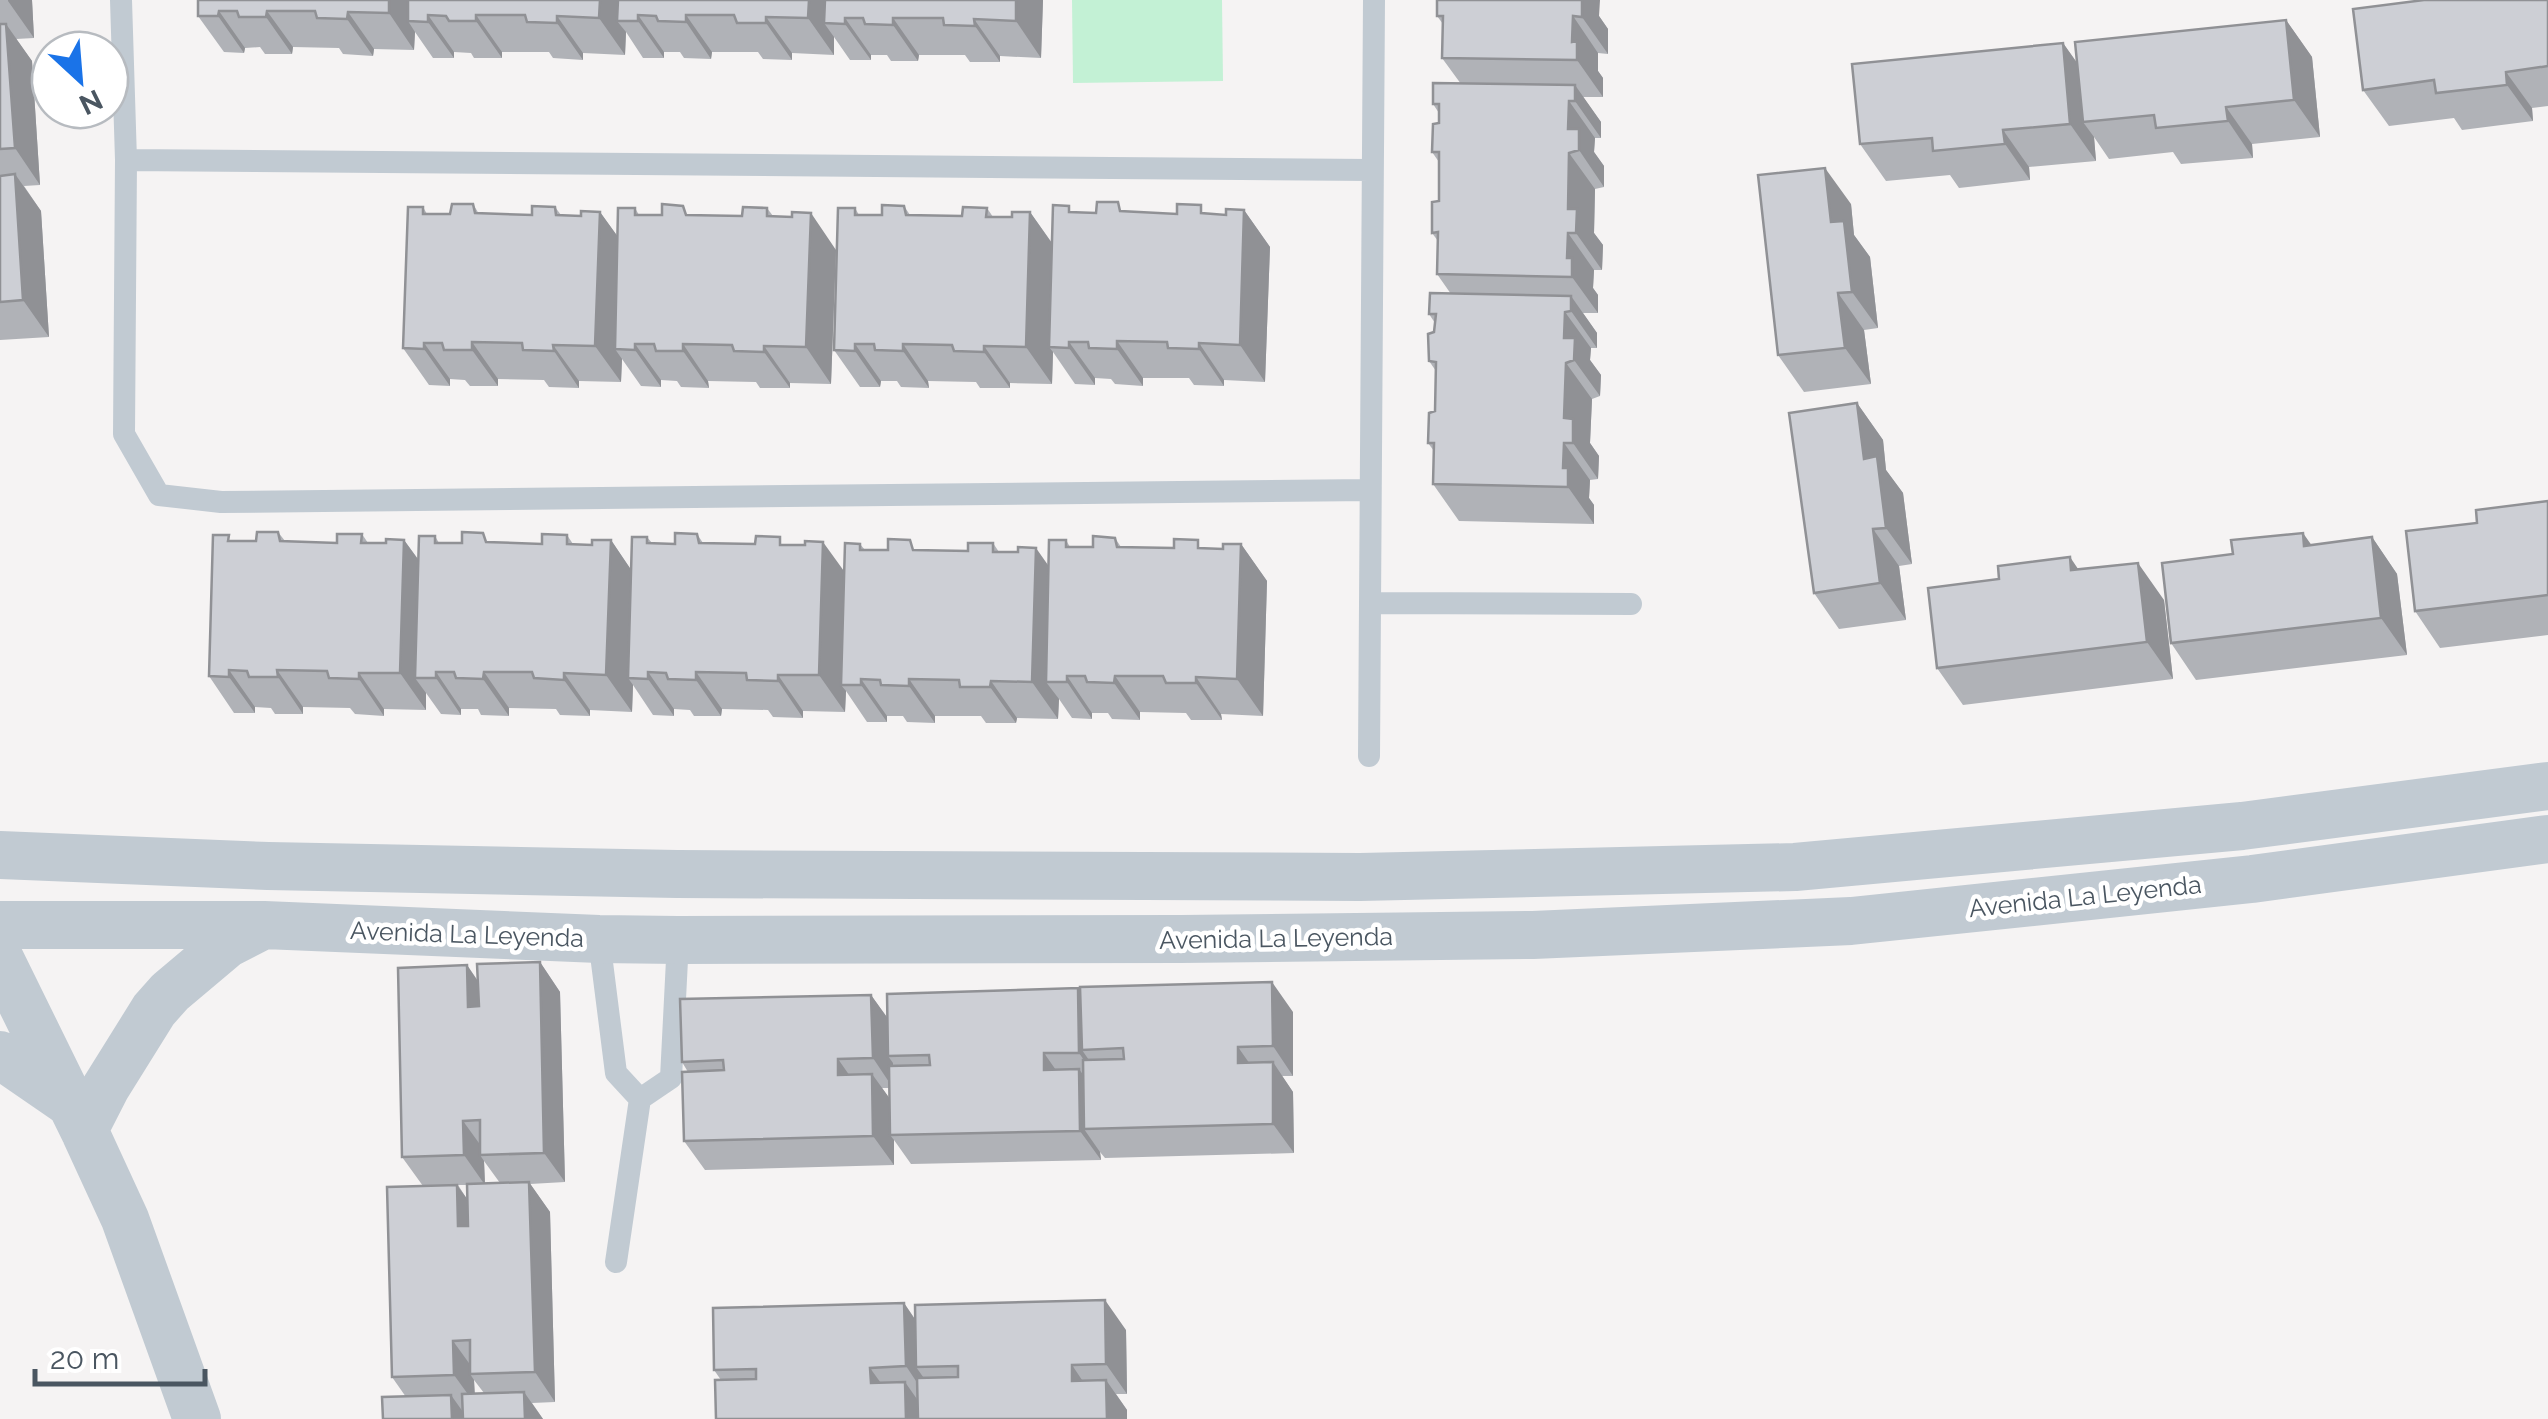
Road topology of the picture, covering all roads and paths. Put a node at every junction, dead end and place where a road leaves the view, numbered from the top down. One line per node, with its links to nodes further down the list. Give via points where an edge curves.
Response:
1 (121, 0): 3 (lane)
2 (1374, 0): 4 (lane)
3 (126, 160): 4 (lane); 5 (lane, via 124,434 159,495 221,502)
4 (1371, 170): 5 (lane)
5 (1370, 490): 6 (lane)
6 (1371, 603): 7 (lane); 8 (lane)
7 (1631, 604)
8 (1368, 756)
9 (2548, 786): 11 (street, via 2242,826 1794,867 1360,877 677,874)
10 (2548, 838): 15 (street, Avenida La Leyenda, via 1851,921 1533,934)
11 (0, 855)
12 (0, 925): 13 (street, Avenida La Leyenda)
13 (264, 925): 14 (street, Avenida La Leyenda); 19 (street, via 228,944 170,992)
14 (599, 940): 15 (street, Avenida La Leyenda); 18 (lane, via 616,1073)
15 (678, 940): 18 (lane, via 671,1078)
16 (0, 960): 19 (street)
17 (0, 1055): 19 (street)
18 (640, 1099): 20 (lane)
19 (77, 1117): 21 (street, via 125,1219)
20 (616, 1262)
21 (197, 1419)

